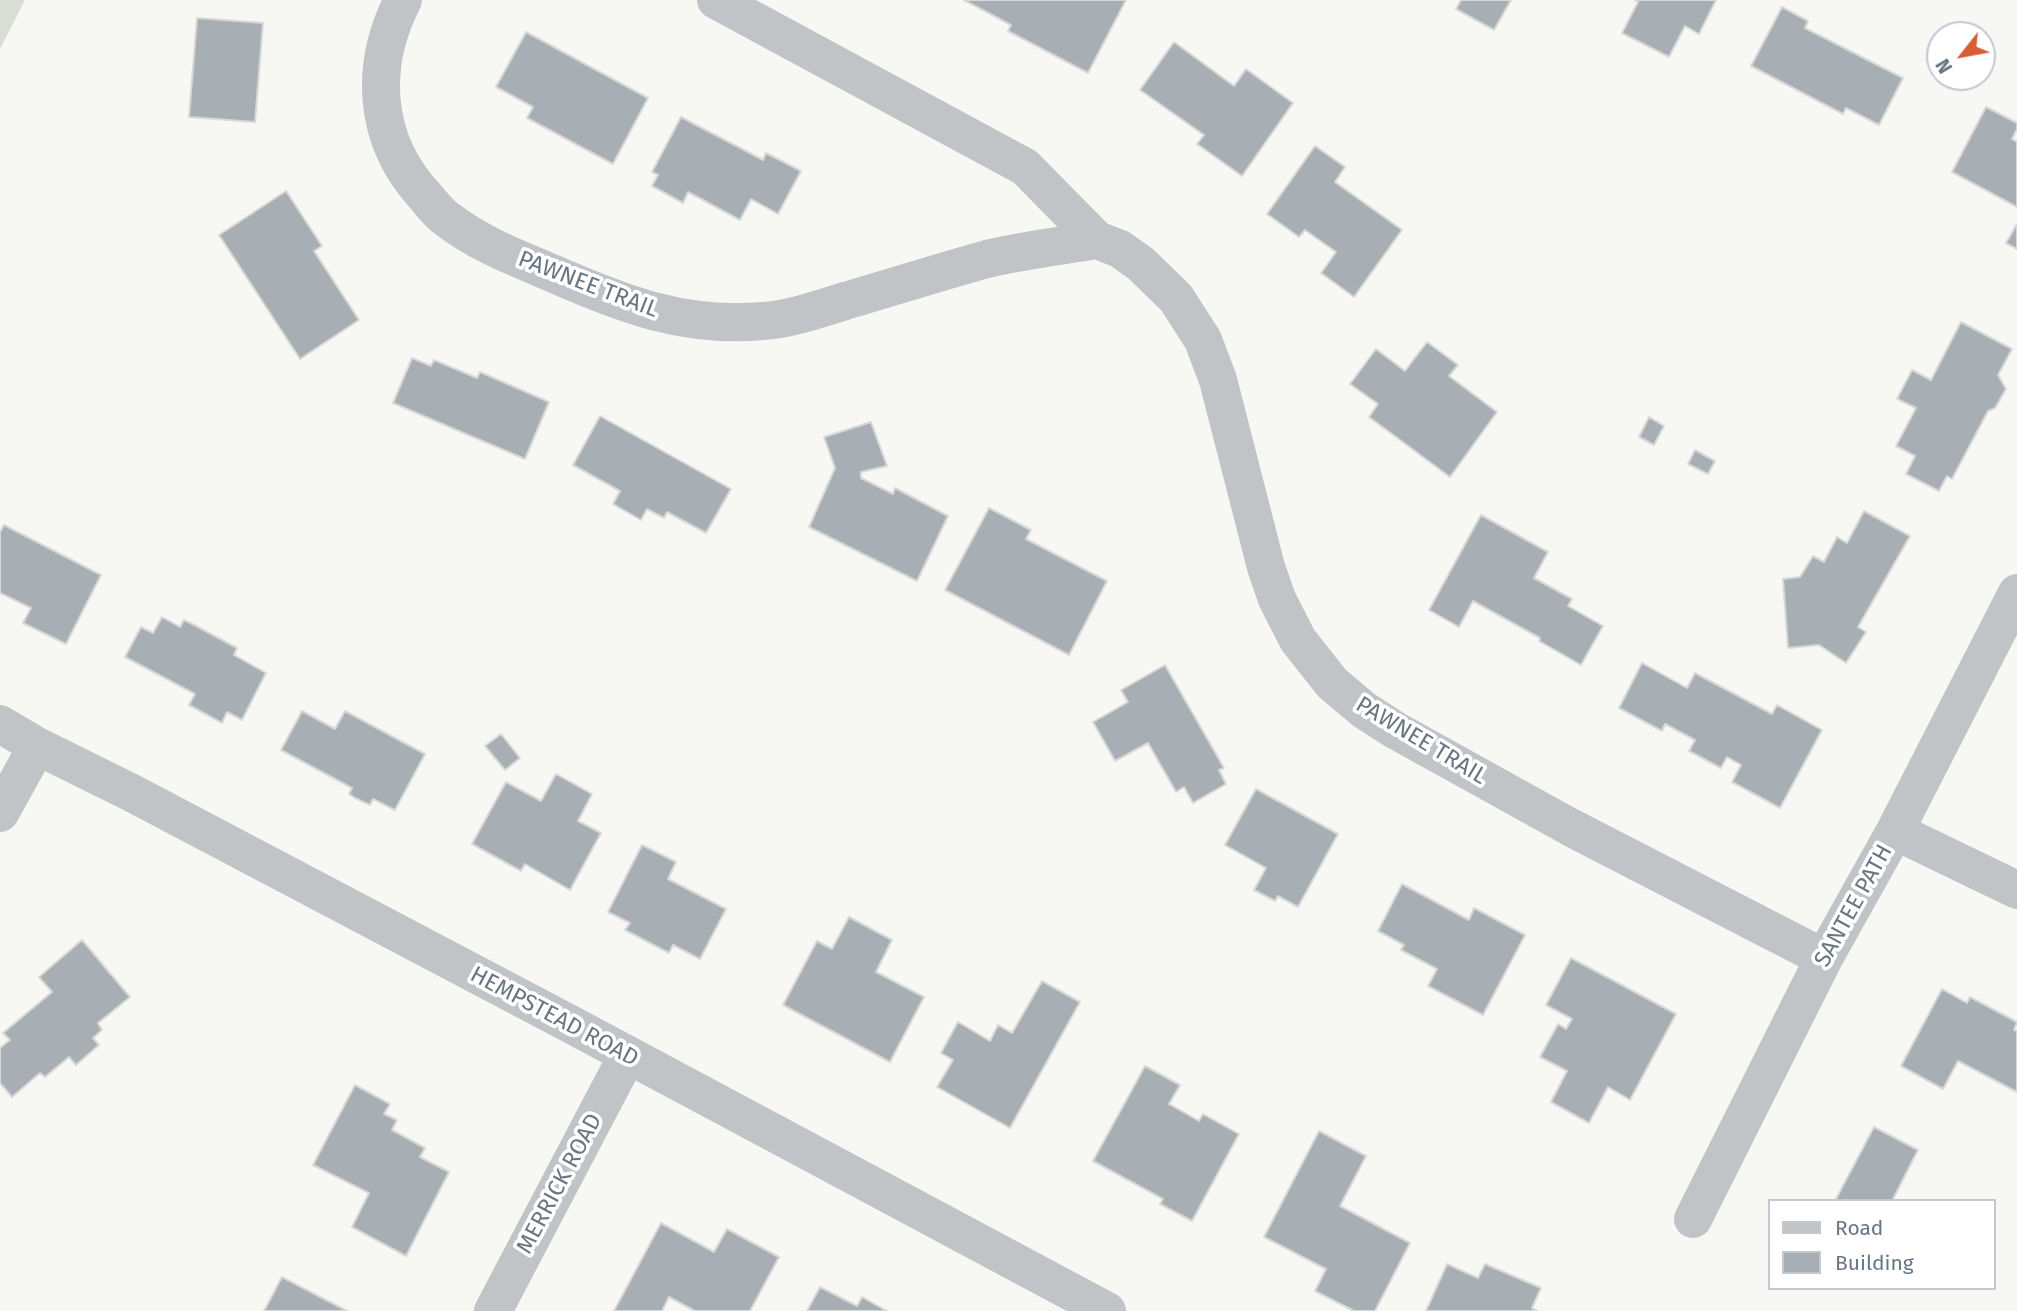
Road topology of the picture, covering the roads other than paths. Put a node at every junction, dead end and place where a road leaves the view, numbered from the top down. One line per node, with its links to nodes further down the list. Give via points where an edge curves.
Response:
1 (403, 0): 3 (street, PAWNEE TRAIL, via 384,46 382,111 397,157 413,184 444,217 483,243 650,312 708,323 765,321 803,314 990,258)
2 (716, 0): 3 (street, PAWNEE TRAIL, via 1026,167)
3 (1097, 240): 10 (street, PAWNEE TRAIL, via 1141,264 1176,298 1203,340 1277,599 1298,640 1332,683 1395,730 1570,827)
4 (2017, 593): 8 (street, SANTEE PATH)
5 (0, 724): 6 (street, HEMPSTEAD ROAD)
6 (37, 746): 7 (street); 11 (street, HEMPSTEAD ROAD)
7 (0, 813)
8 (1895, 831): 9 (street); 10 (street, SANTEE PATH)
9 (2017, 890)
10 (1824, 958): 12 (street, SANTEE PATH)
11 (627, 1056): 13 (street, MERRICK ROAD); 14 (street, HEMPSTEAD ROAD)
12 (1692, 1219)
13 (493, 1311)
14 (1107, 1311)

